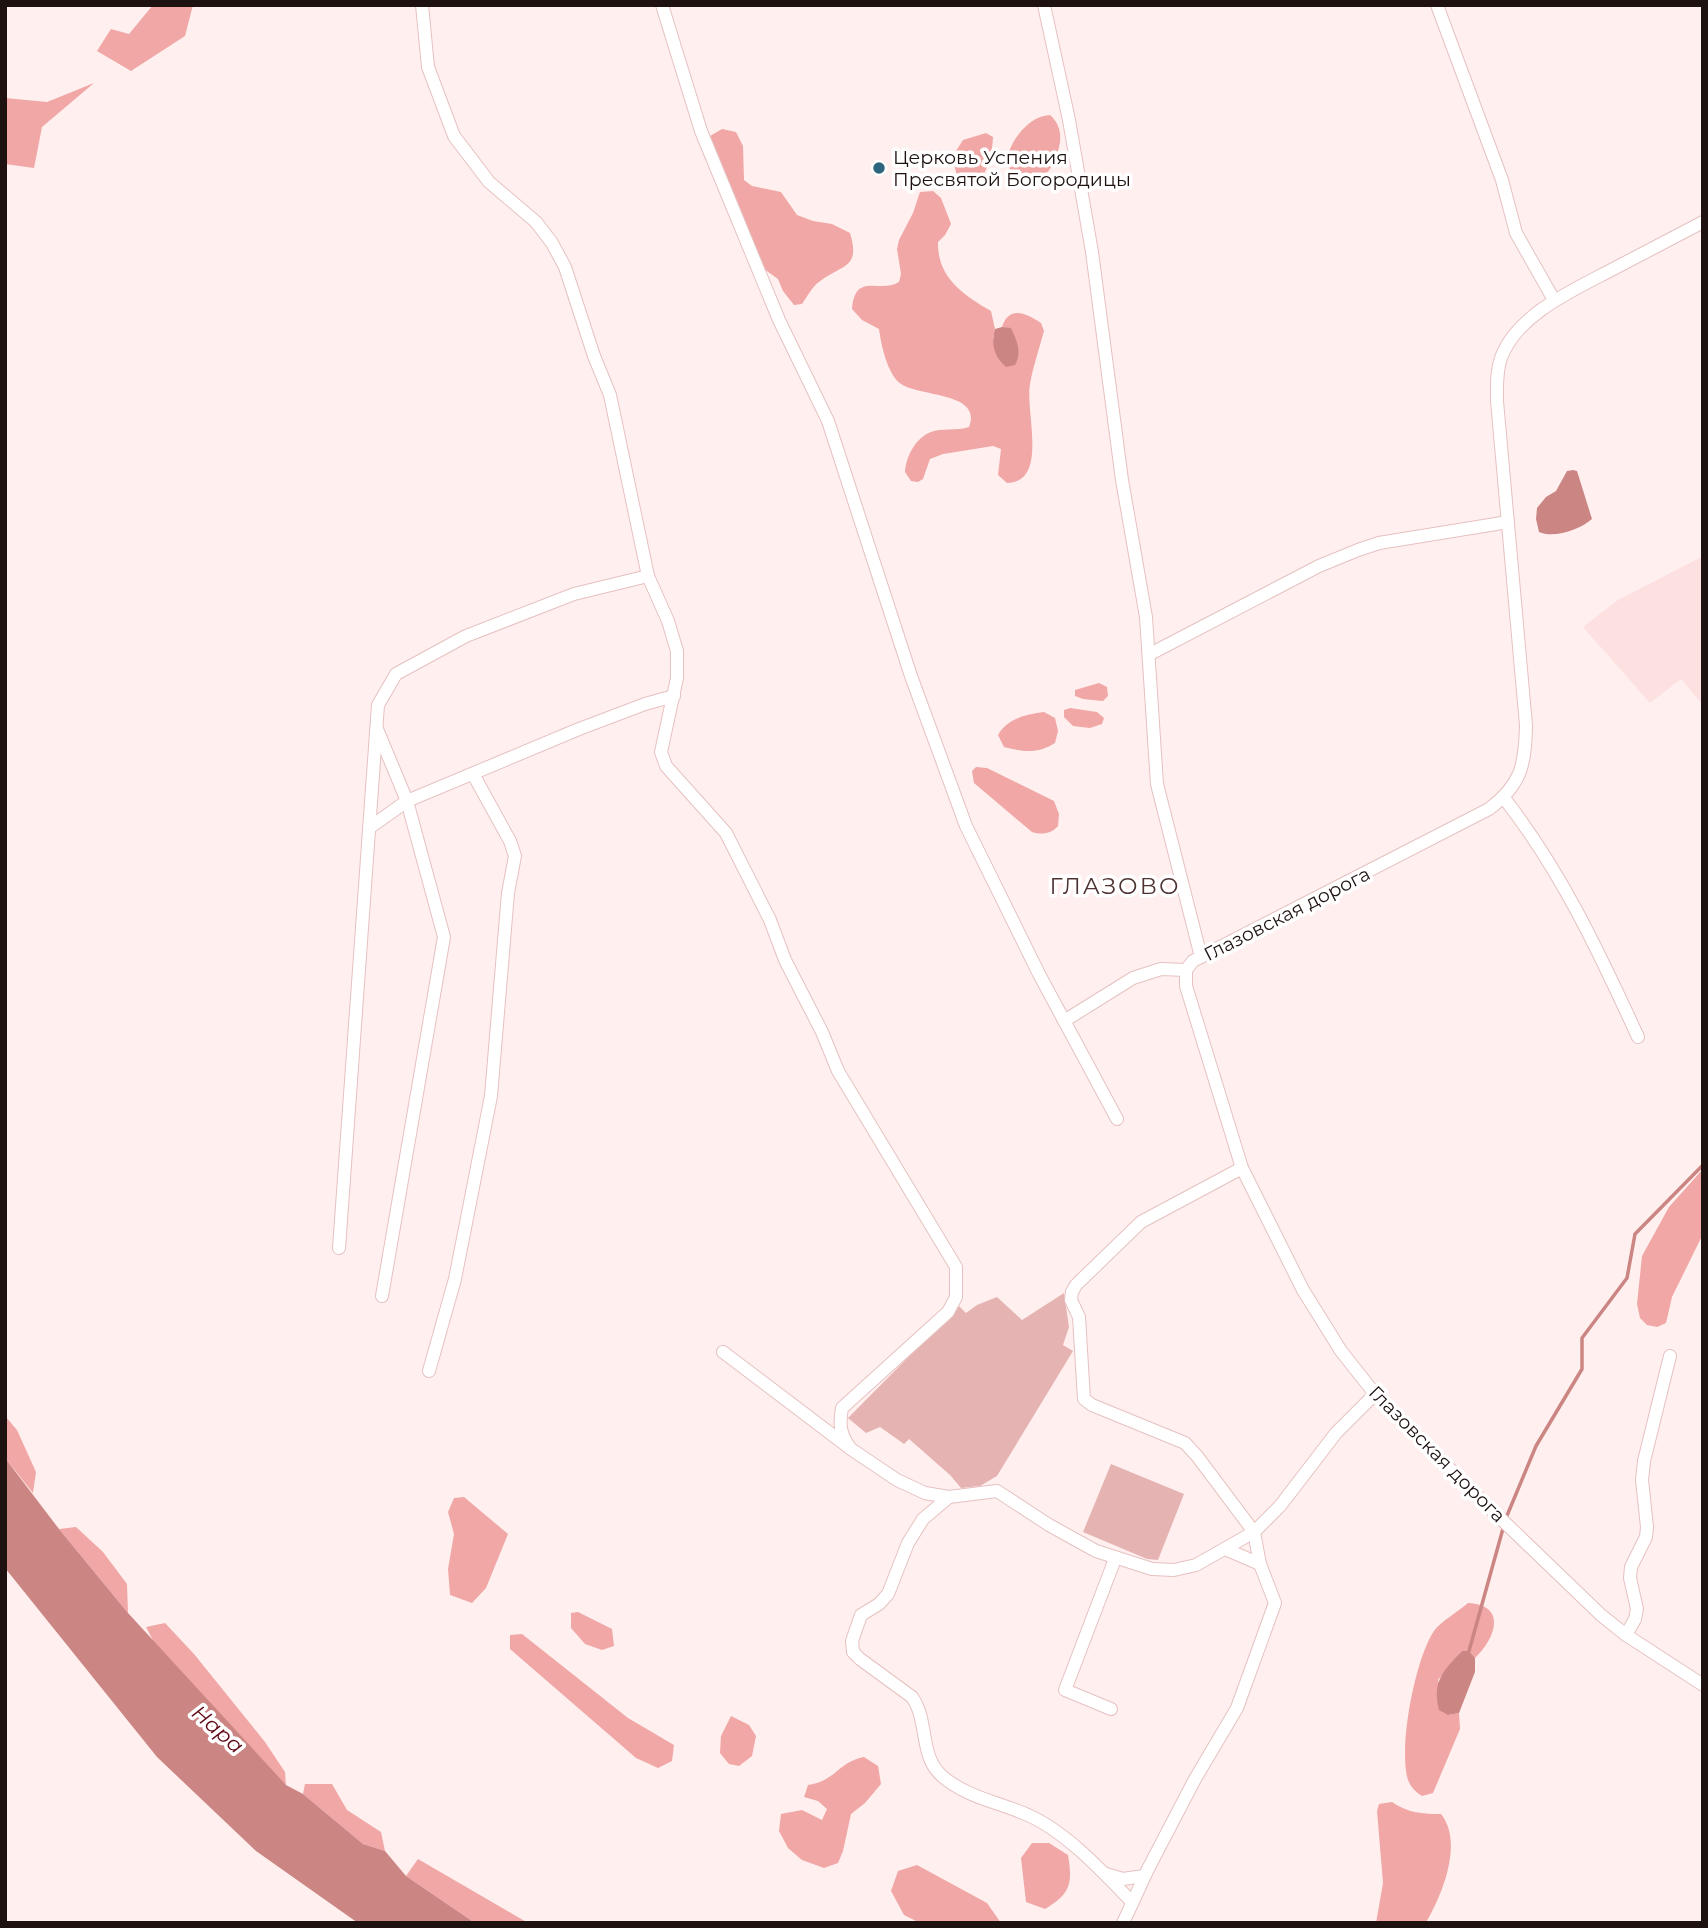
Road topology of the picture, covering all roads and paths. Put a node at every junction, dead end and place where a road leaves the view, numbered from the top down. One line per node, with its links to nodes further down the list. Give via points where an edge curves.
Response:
1 (422, 5): 8 (street, via 428,67 454,136 489,183 536,222 565,267 613,408)
2 (662, 5): 18 (street, via 701,131 779,320 828,421 911,676 966,825)
3 (1044, 5): 9 (street, via 1092,252)
4 (1437, 5): 6 (street, via 1502,180 1516,233)
5 (1703, 222): 6 (street, Глазовская дорога)
6 (1554, 300): 7 (street, Глазовская дорога, via 1524,325 1501,357 1497,401)
7 (1508, 522): 9 (street, via 1358,550); 13 (street, Глазовская дорога, via 1526,725 1522,770)
8 (648, 576): 10 (street, via 677,651); 11 (street, via 574,594 466,636 396,674 378,705)
9 (1150, 654): 16 (street, via 1157,784)
10 (674, 696): 12 (street, via 612,716); 28 (street, via 661,752 666,766 726,833 838,1071 956,1267 956,1297 948,1312 842,1408 839,1424)
11 (376, 725): 14 (street); 15 (street)
12 (473, 774): 14 (street); 26 (street, via 515,856 489,1109 455,1279)
13 (1504, 798): 16 (street, Глазовская дорога); 19 (street, via 1532,834 1593,938)
14 (407, 801): 15 (street); 23 (street, via 444,937)
15 (369, 828): 22 (street)
16 (1201, 957): 17 (street, Глазовская дорога)
17 (1186, 970): 18 (street, via 1161,969 1132,978); 21 (street, Глазовская дорога, via 1186,986)
18 (1064, 1021): 20 (street)
19 (1638, 1037)
20 (1117, 1119)
21 (1242, 1168): 27 (street, Глазовская дорога, via 1303,1290); 30 (street, via 1141,1222 1076,1285 1071,1300 1079,1317 1084,1399 1185,1443)
22 (339, 1248)
23 (382, 1296)
24 (723, 1352): 28 (street)
25 (1670, 1356): 34 (street, via 1644,1461 1646,1537 1631,1567 1637,1609)
26 (429, 1371)
27 (1374, 1394): 30 (street); 34 (street, Глазовская дорога)
28 (851, 1449): 29 (street, via 897,1480 925,1493)
29 (949, 1497): 32 (street, via 997,1492); 37 (street, via 923,1519 888,1594 861,1615 853,1652 918,1705 930,1762 941,1775 966,1793 1050,1827)
30 (1254, 1532): 31 (street); 33 (street)
31 (1225, 1549): 32 (street, via 1196,1565 1174,1570); 33 (street)
32 (1115, 1559): 36 (street, via 1065,1690)
33 (1260, 1564): 38 (street, via 1275,1603 1237,1708)
34 (1626, 1635): 35 (street, Глазовская дорога)
35 (1703, 1685)
36 (1111, 1709)
37 (1105, 1874): 38 (street, via 1123,1879); 39 (street)
38 (1144, 1876): 39 (street)
39 (1132, 1902): 40 (street)
40 (1123, 1923)

